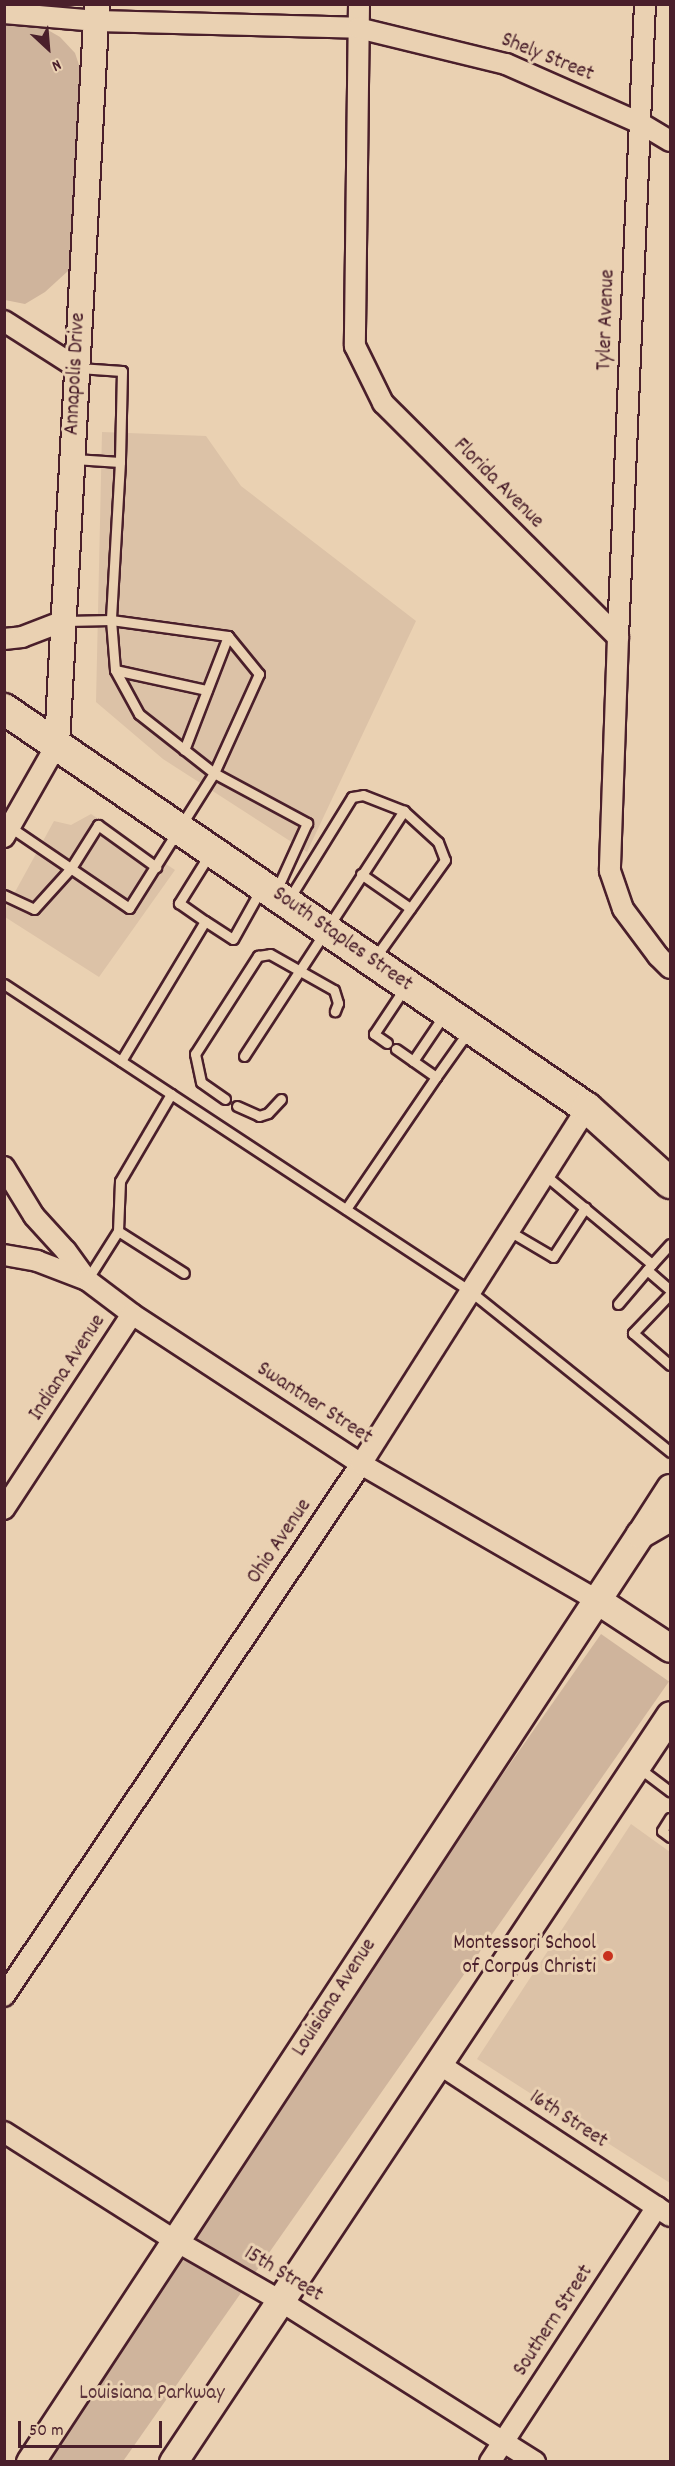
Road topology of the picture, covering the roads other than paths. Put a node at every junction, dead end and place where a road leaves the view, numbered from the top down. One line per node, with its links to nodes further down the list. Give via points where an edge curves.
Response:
1 (359, 4): 5 (street, Florida Avenue)
2 (645, 4): 6 (street, Tyler Avenue)
3 (4, 13): 4 (street, Shely Street)
4 (97, 13): 5 (street, Shely Street); 9 (street, Annapolis Drive)
5 (358, 28): 6 (street, Shely Street, via 506,64); 15 (street, Florida Avenue, via 355,346 383,403)
6 (640, 123): 7 (street, Shely Street); 15 (street, Tyler Avenue)
7 (670, 141)
8 (4, 321): 9 (street)
9 (76, 367): 10 (street, Annapolis Drive); 11 (lane, via 122,371)
10 (72, 459): 11 (lane); 13 (street, Annapolis Drive)
11 (120, 462): 12 (lane)
12 (111, 620): 13 (lane); 14 (lane); 17 (lane)
13 (64, 621): 16 (street, via 22,637); 20 (street, Annapolis Drive)
14 (228, 636): 18 (lane); 22 (lane, via 260,674)
15 (618, 638): 36 (street, via 610,871 623,909)
16 (4, 639)
17 (115, 670): 18 (lane); 21 (lane, via 138,714)
18 (207, 690): 21 (lane)
19 (4, 709): 20 (main road, South Staples Street)
20 (57, 744): 24 (main road, South Staples Street); 25 (street)
21 (184, 750): 22 (lane)
22 (213, 773): 24 (lane); 30 (lane, via 307,823)
23 (404, 811): 29 (lane); 30 (lane, via 363,795 352,797); 32 (lane, via 438,842 445,860)
24 (181, 829): 26 (main road, South Staples Street); 27 (lane)
25 (7, 832): 28 (lane)
26 (212, 850): 30 (main road, South Staples Street); 33 (lane, via 179,903)
27 (156, 867): 28 (lane, via 129,908); 28 (lane, via 98,825)
28 (70, 868): 31 (lane, via 34,909)
29 (361, 874): 32 (lane); 34 (lane)
30 (275, 894): 33 (lane, via 233,939); 34 (main road, South Staples Street)
31 (4, 895)
32 (410, 908): 35 (lane)
33 (205, 921): 46 (lane)
34 (325, 928): 35 (main road, South Staples Street); 37 (lane)
35 (373, 961): 39 (main road, South Staples Street)
36 (670, 968)
37 (301, 969): 40 (lane, via 334,990 338,1003); 45 (lane); 50 (lane, via 270,954 258,956 195,1054 201,1082)
38 (4, 984): 46 (lane)
39 (406, 984): 41 (main road, South Staples Street); 43 (lane, via 374,1034)
40 (335, 1011)
41 (446, 1012): 42 (main road, South Staples Street); 47 (lane)
42 (471, 1029): 48 (lane); 53 (main road, South Staples Street)
43 (387, 1043)
44 (396, 1049): 47 (lane)
45 (244, 1056)
46 (121, 1061): 49 (lane)
47 (413, 1061): 48 (lane)
48 (436, 1077): 58 (lane)
49 (171, 1094): 58 (lane); 59 (lane, via 120,1180)
50 (225, 1099)
51 (281, 1099): 52 (lane, via 268,1113 259,1116)
52 (237, 1106)
53 (587, 1108): 55 (street, Ohio Avenue); 56 (main road, South Staples Street)
54 (4, 1167): 67 (street, via 34,1216)
55 (545, 1175): 57 (lane); 60 (street, Ohio Avenue)
56 (670, 1183)
57 (585, 1208): 60 (lane, via 553,1257); 65 (lane)
58 (346, 1209): 68 (lane)
59 (118, 1231): 66 (lane); 67 (lane)
60 (509, 1231): 68 (street, Ohio Avenue)
61 (670, 1244): 62 (lane)
62 (663, 1253): 64 (lane); 65 (lane)
63 (4, 1256): 67 (street, Swantner Street, via 37,1261)
64 (670, 1260)
65 (649, 1267): 69 (lane); 70 (lane)
66 (184, 1273)
67 (87, 1280): 71 (street, Swantner Street)
68 (470, 1291): 73 (lane); 74 (street, Ohio Avenue)
69 (670, 1292): 72 (lane, via 633,1334)
70 (618, 1304)
71 (132, 1314): 74 (street, Swantner Street); 76 (street, Indiana Avenue)
72 (670, 1365)
73 (670, 1452)
74 (361, 1464): 79 (street, Swantner Street); 86 (street, Ohio Avenue)
75 (670, 1488): 78 (main road, Louisiana Avenue)
76 (4, 1509)
77 (670, 1517): 78 (main road, Louisiana Avenue)
78 (640, 1534): 79 (main road, Louisiana Avenue)
79 (597, 1600): 80 (main road); 90 (main road, Louisiana Avenue)
80 (670, 1648)
81 (670, 1715): 82 (main road)
82 (637, 1766): 83 (lane); 87 (main road)
83 (670, 1791)
84 (670, 1818): 85 (lane, via 662,1831)
85 (670, 1837)
86 (4, 1996)
87 (439, 2064): 89 (street, 16th Street); 91 (main road)
88 (4, 2132): 90 (street, 15th Street)
89 (664, 2212): 92 (street, Southern Street)
90 (176, 2241): 91 (street, 15th Street); 93 (main road, Louisiana Avenue)
91 (279, 2300): 92 (street, 15th Street); 94 (main road)
92 (504, 2441): 95 (street, Southern Street); 96 (street, 15th Street)
93 (30, 2462)
94 (173, 2462)
95 (490, 2462)
96 (535, 2462)

